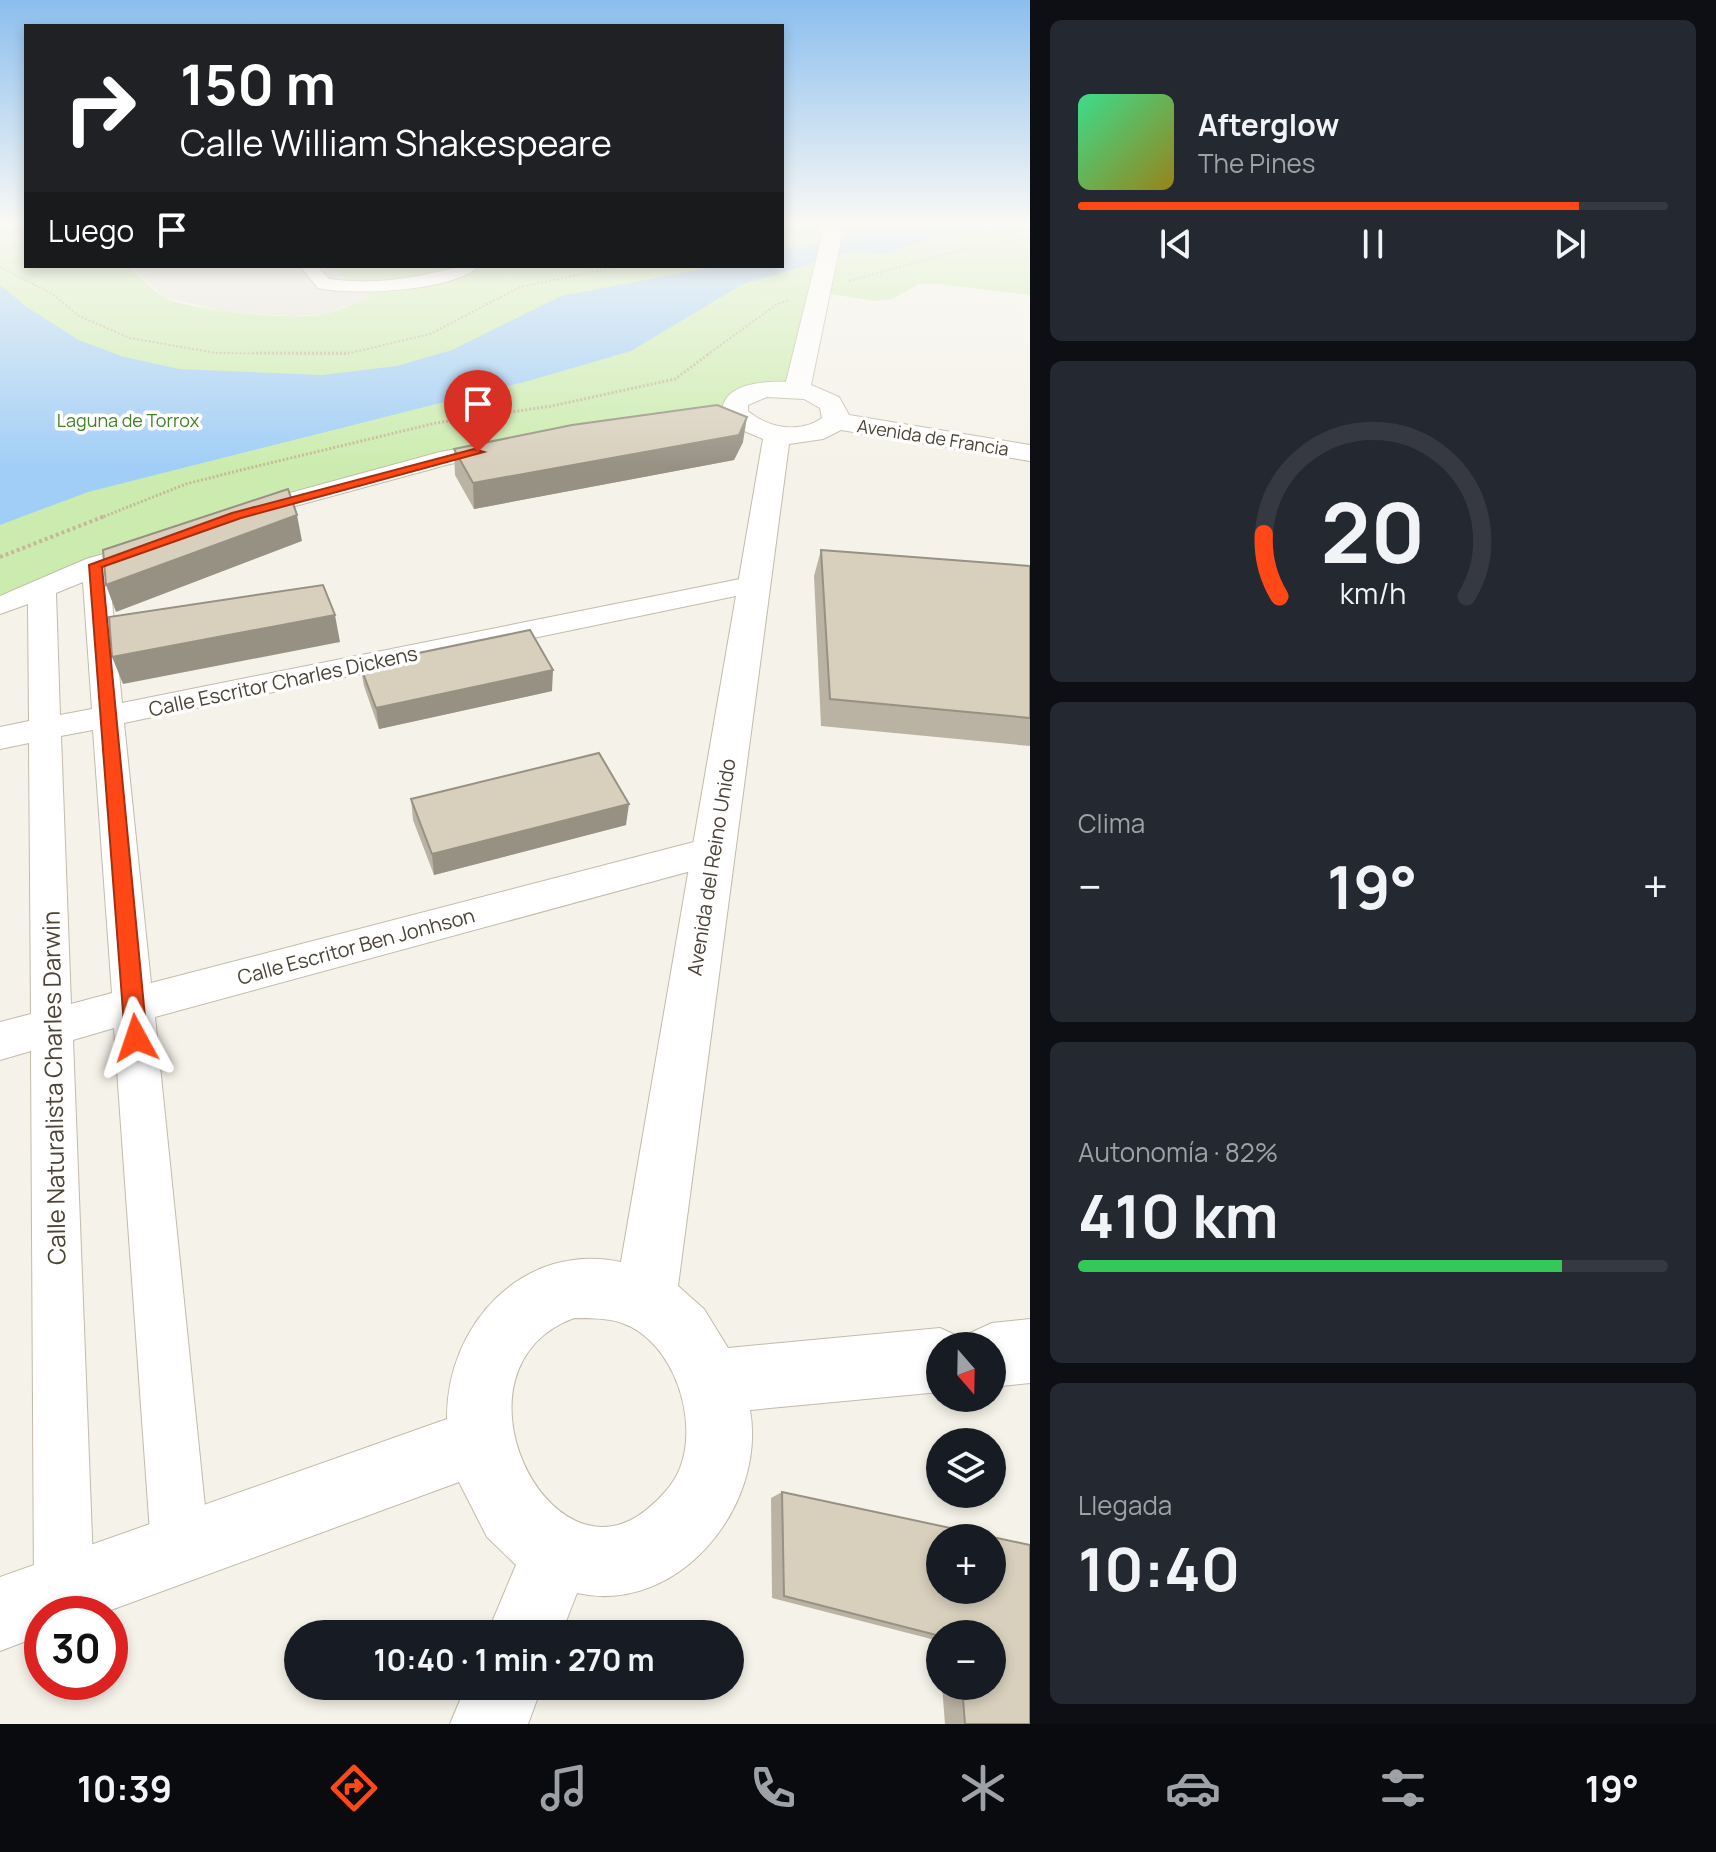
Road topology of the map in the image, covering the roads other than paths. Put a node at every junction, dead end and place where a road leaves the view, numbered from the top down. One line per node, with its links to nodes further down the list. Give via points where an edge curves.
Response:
1 (815, 306): 2 (street)
2 (797, 390): 3 (street, via 750,393 740,398); 5 (street, via 833,406)
3 (735, 413): 4 (street); 6 (street, via 750,426)
4 (704, 416)
5 (836, 421): 6 (street, via 821,432); 8 (street, Avenida de Francia)
6 (777, 434): 12 (street, Avenida del Reino Unido)
7 (523, 443): 9 (street, via 448,457)
8 (1030, 453)
9 (223, 520)
10 (138, 550): 11 (street)
11 (95, 565): 13 (street); 15 (street)
12 (755, 584): 15 (street, Calle Escritor Charles Dickens); 18 (street, Avenida del Reino Unido)
13 (42, 588): 14 (street); 16 (street, Calle Naturalista Charles Darwin)
14 (0, 606)
15 (108, 716): 16 (street, Calle Escritor Charles Dickens); 19 (street)
16 (46, 729): 17 (street, Calle Escritor Charles Dickens); 20 (street, Calle Naturalista Charles Darwin)
17 (0, 738)
18 (713, 851): 19 (street, Calle Escritor Ben Jonhson); 22 (street, Avenida del Reino Unido)
19 (133, 1006): 20 (street, Calle Escritor Ben Jonhson); 28 (street)
20 (52, 1027): 21 (street, Calle Escritor Ben Jonhson); 30 (street, Calle Naturalista Charles Darwin)
21 (0, 1041)
22 (645, 1301): 26 (street, via 672,1320); 27 (street, via 610,1288 574,1288 541,1300 512,1323 490,1357 479,1396)
23 (1030, 1351): 24 (street)
24 (1006, 1354)
25 (926, 1361): 26 (street)
26 (710, 1382): 29 (street, via 719,1423 715,1466 699,1505 673,1537 637,1557 597,1562)
27 (479, 1441): 28 (street); 29 (street, via 505,1506 529,1533)
28 (180, 1546): 30 (street)
29 (557, 1551): 32 (street)
30 (64, 1589): 31 (street)
31 (0, 1614)
32 (530, 1620)
33 (498, 1700): 34 (street)
34 (489, 1724)

